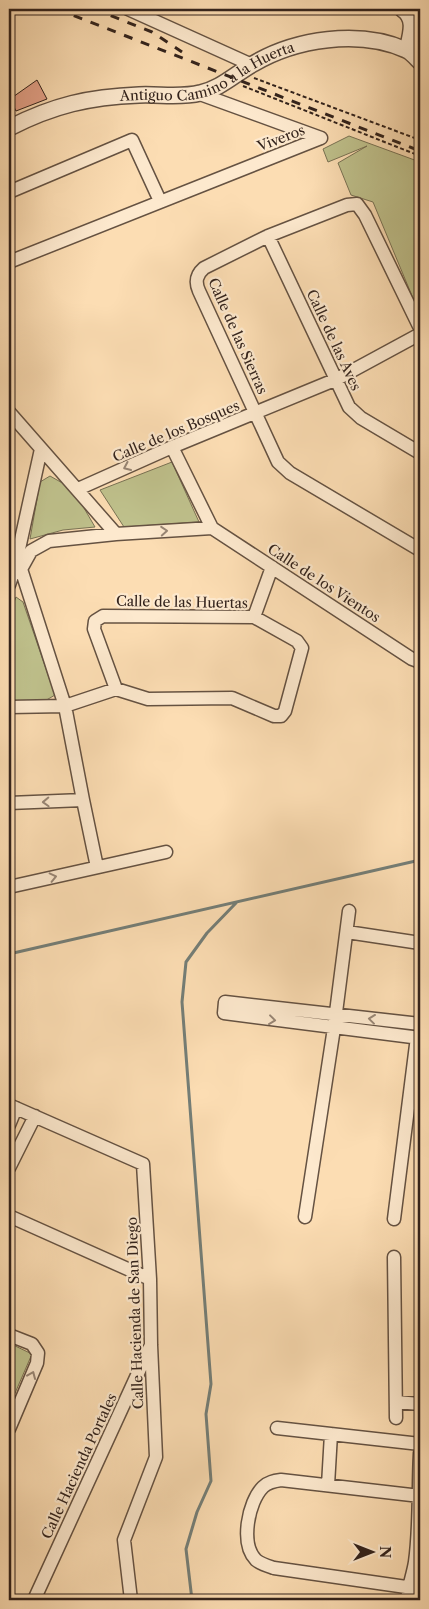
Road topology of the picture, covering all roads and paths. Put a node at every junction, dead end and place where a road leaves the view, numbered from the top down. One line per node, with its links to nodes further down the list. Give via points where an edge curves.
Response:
1 (128, 9): 6 (street)
2 (402, 9): 3 (street)
3 (416, 30): 4 (street)
4 (407, 50): 5 (street); 6 (street, Antiguo Camino a la Huerta, via 378,41 322,40 274,53)
5 (420, 62)
6 (240, 73): 7 (street, Antiguo Camino a la Huerta); 9 (path); 10 (path)
7 (200, 94): 8 (street, Antiguo Camino a la Huerta, via 105,97 62,105); 12 (street, Viveros, via 321,138)
8 (9, 128)
9 (420, 140)
10 (420, 156)
11 (9, 192): 12 (street, via 132,140)
12 (160, 201): 14 (street, Viveros)
13 (268, 236): 15 (street, Calle de las Sierras, via 357,204 365,214); 17 (street, Calle de las Aves); 19 (street, Calle de las Sierras, via 204,268 199,272 196,285)
14 (9, 262)
15 (420, 328)
16 (420, 334): 17 (street, Calle de los Bosques)
17 (337, 379): 19 (street, Calle de los Bosques); 22 (street, Calle de las Aves, via 349,407 361,418)
18 (9, 412): 21 (street)
19 (256, 414): 20 (street, Calle de los Bosques); 26 (street, Calle de las Sierras, via 278,462 290,474)
20 (172, 447): 23 (street, Calle de los Bosques, one-way to 23); 24 (street)
21 (41, 449): 23 (street); 28 (street)
22 (420, 453)
23 (78, 489): 25 (street)
24 (212, 528): 25 (street, one-way to 24); 27 (street, Calle de los Vientos)
25 (116, 534): 28 (street, via 49,541 31,551)
26 (420, 550)
27 (272, 567): 30 (street); 31 (street, Calle de los Vientos)
28 (18, 568): 29 (street); 33 (street)
29 (9, 585)
30 (254, 617): 32 (street, Calle de las Huertas, via 103,616 95,621 94,629); 32 (street, Calle de las Huertas, via 297,641 302,648 281,716 232,698 148,698)
31 (420, 662)
32 (116, 689): 33 (street)
33 (66, 706): 34 (street); 35 (street)
34 (9, 707)
35 (83, 800): 36 (street, one-way to 36); 38 (street)
36 (9, 803)
37 (166, 852): 38 (street)
38 (97, 866): 39 (street, one-way to 38)
39 (9, 887)
40 (349, 911): 41 (street)
41 (347, 932): 42 (street); 43 (street)
42 (420, 943)
43 (336, 1014): 44 (street, one-way to 43); 45 (street); 45 (street, one-way to 45, via 225,1002 224,1013)
44 (420, 1024)
45 (334, 1028): 46 (street); 52 (street)
46 (419, 1038): 53 (street)
47 (12, 1106): 48 (street, Calle Hacienda de San Diego); 49 (street)
48 (35, 1116): 50 (street); 55 (street, Calle Hacienda de San Diego, via 143,1164)
49 (9, 1125)
50 (9, 1168)
51 (9, 1216): 55 (street)
52 (305, 1217)
53 (394, 1219)
54 (394, 1257): 58 (street)
55 (150, 1279): 57 (street, Calle Hacienda de San Diego)
56 (9, 1335): 62 (street, one-way to 56, via 37,1363 38,1353 32,1344)
57 (151, 1345): 69 (street, Calle Hacienda Portales); 70 (street, Calle Hacienda de San Diego, via 156,1457 124,1540)
58 (396, 1402): 59 (street); 60 (street)
59 (420, 1404)
60 (396, 1418)
61 (277, 1428): 63 (street)
62 (9, 1429)
63 (331, 1434): 64 (street); 66 (street)
64 (420, 1444)
65 (420, 1453): 67 (street)
66 (328, 1485): 67 (street); 68 (street, via 281,1480 263,1487 249,1516 247,1534 253,1556 258,1562 274,1568)
67 (419, 1496): 68 (street)
68 (411, 1592)
69 (34, 1600)
70 (131, 1600)

